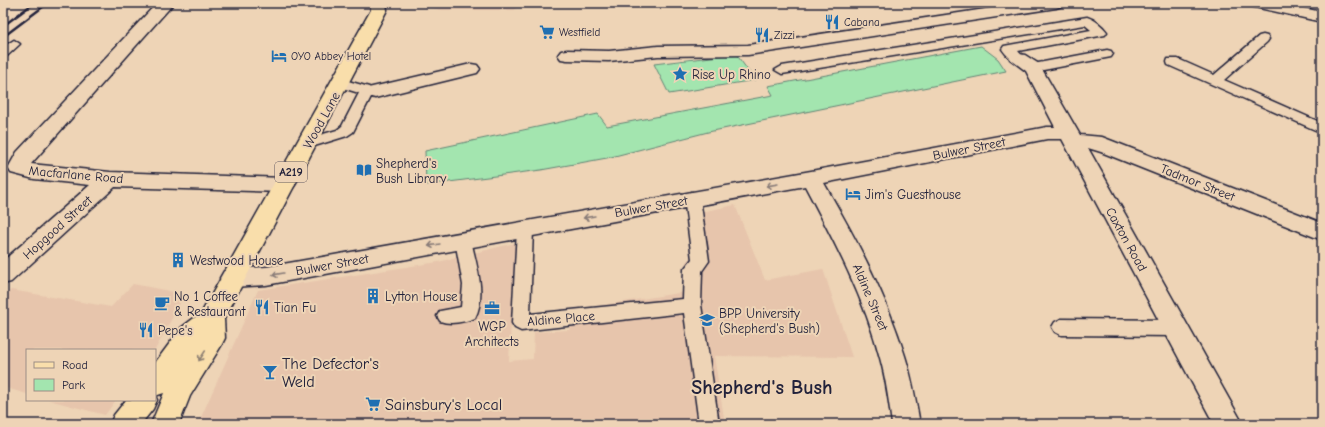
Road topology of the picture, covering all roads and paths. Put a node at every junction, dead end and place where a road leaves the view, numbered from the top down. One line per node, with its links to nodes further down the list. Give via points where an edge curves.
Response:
1 (166, 3): 22 (street, Macfarlane Road, via 24,157 18,168 34,172)
2 (378, 3): 16 (main road, Wood Lane / A219, via 379,10)
3 (1056, 3): 10 (street, via 748,50 665,51)
4 (1256, 3): 5 (street)
5 (1322, 17)
6 (1263, 39): 15 (lane)
7 (14, 44): 8 (lane)
8 (3, 52)
9 (1107, 54): 12 (lane)
10 (569, 60)
11 (1173, 62): 15 (lane)
12 (1026, 64): 13 (lane, via 1008,49 1101,32 1087,21); 19 (street, Caxton Road)
13 (782, 70)
14 (472, 75): 17 (street, via 450,75)
15 (1215, 81): 18 (lane)
16 (341, 83): 20 (main road, Wood Lane / A219); 20 (lane, via 364,90 366,93 348,129)
17 (375, 92)
18 (1322, 128)
19 (1071, 137): 21 (street, Bulwer Street, via 1047,133); 26 (street, Tadmor Street, via 1108,147); 34 (street, Caxton Road)
20 (308, 143): 23 (main road, Wood Lane / A219)
21 (811, 178): 24 (street, Bulwer Street, one-way to 24); 40 (street, Aldine Street, via 859,267 878,311 892,349)
22 (110, 179): 23 (street, Macfarlane Road); 28 (street, Hopgood Street)
23 (284, 184): 29 (main road, Wood Lane / A219)
24 (692, 198): 25 (street, Bulwer Street, one-way to 25); 30 (lane, via 692,214 701,261 692,269)
25 (525, 229): 27 (street, Bulwer Street); 30 (lane, Aldine Place, via 521,323)
26 (1322, 232)
27 (463, 240): 29 (street, Bulwer Street, one-way to 29, via 266,276); 31 (lane, via 472,285 470,313)
28 (3, 275)
29 (232, 278): 32 (main road, Wood Lane / A219)
30 (692, 305): 39 (lane)
31 (446, 316)
32 (211, 319): 35 (main road, Wood Lane / A219, via 190,336); 38 (main road, Wood Lane / A219, one-way to 38, via 212,338 180,388)
33 (1061, 327): 34 (lane)
34 (1176, 328): 41 (street, Caxton Road)
35 (156, 383)
36 (142, 401): 37 (main road)
37 (124, 424)
38 (165, 424)
39 (709, 424)
40 (906, 424)
41 (1229, 424)

